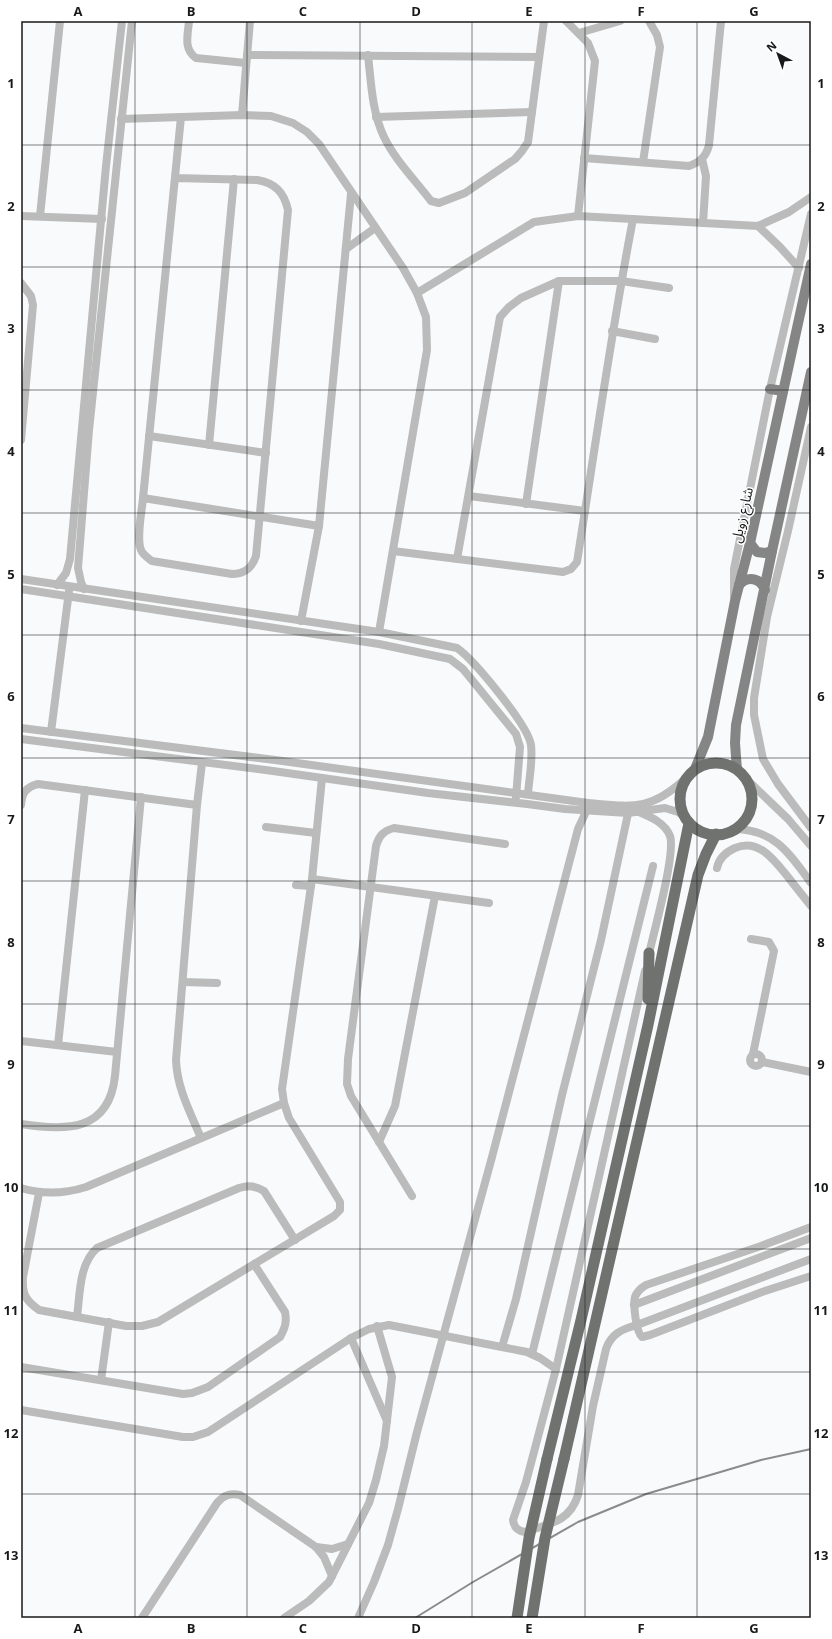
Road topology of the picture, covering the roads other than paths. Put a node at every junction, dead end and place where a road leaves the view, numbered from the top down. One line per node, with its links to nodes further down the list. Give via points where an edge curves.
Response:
1 (60, 21): 31 (street)
2 (122, 21): 23 (street)
3 (132, 21): 19 (street)
4 (189, 21): 14 (street, via 186,46 196,58)
5 (250, 21): 14 (street)
6 (544, 21): 13 (street)
7 (566, 21): 11 (street)
8 (620, 21): 11 (street)
9 (649, 21): 22 (street, via 657,34 660,47)
10 (721, 21): 21 (street, via 709,145)
11 (579, 33): 20 (street, via 588,43 595,61)
12 (368, 55): 13 (street); 14 (street); 17 (street)
13 (538, 57): 15 (street)
14 (247, 59): 16 (street)
15 (532, 112): 17 (street); 17 (street, via 528,142 519,155 465,193 437,204 431,201 391,149)
16 (242, 114): 18 (street); 27 (street, via 278,117 301,127 319,144)
17 (376, 117)
18 (181, 118): 19 (street); 25 (street)
19 (121, 119): 24 (street)
20 (584, 158): 22 (street); 32 (street)
21 (702, 159): 22 (street, via 689,166); 35 (street, via 706,176)
22 (644, 162)
23 (106, 166): 24 (street); 33 (street)
24 (116, 167): 42 (street)
25 (175, 178): 26 (street); 54 (street)
26 (234, 179): 56 (street); 57 (street, via 257,180 275,186 282,192 288,210)
27 (351, 194): 37 (street); 38 (street)
28 (811, 196): 36 (street, via 789,212)
29 (811, 214): 40 (street)
30 (21, 216): 31 (street)
31 (40, 216): 33 (street)
32 (578, 216): 34 (street); 47 (street, via 528,224)
33 (102, 219): 41 (street)
34 (632, 219): 35 (street); 44 (street)
35 (703, 223): 36 (street)
36 (758, 226): 40 (street)
37 (375, 228): 38 (street); 47 (street)
38 (346, 248): 63 (street)
39 (811, 264): 52 (main road, شارع زويل)
40 (799, 268): 51 (street)
41 (96, 273): 42 (street); 67 (street)
42 (106, 273): 69 (street, via 89,430)
43 (559, 281): 44 (street); 58 (street, via 521,298 509,306 500,317); 60 (street)
44 (621, 281): 46 (street); 48 (street)
45 (21, 283): 55 (street, via 31,296 33,305)
46 (669, 288)
47 (417, 293): 65 (street, via 426,317 427,350)
48 (612, 331): 49 (street); 61 (street)
49 (655, 339)
50 (811, 372): 66 (main road)
51 (770, 389): 52 (main road); 78 (street, via 734,569)
52 (783, 391): 64 (main road, شارع زويل)
53 (810, 432): 109 (street, via 767,617 755,692 754,715 764,759 778,784)
54 (149, 436): 56 (street); 59 (street)
55 (21, 440)
56 (209, 445): 57 (street)
57 (266, 454): 62 (street)
58 (469, 496): 60 (street); 68 (street)
59 (143, 498): 62 (street); 62 (street, via 139,543 146,556 152,561 232,574 245,572 254,562)
60 (526, 504): 61 (street)
61 (585, 511): 68 (street, via 577,562 567,571)
62 (260, 517): 63 (street)
63 (319, 526): 81 (street)
64 (750, 543): 66 (main road, via 757,552); 72 (main road, شارع زويل)
65 (393, 551): 68 (street); 82 (street)
66 (772, 551): 76 (main road)
67 (70, 559): 69 (street); 71 (street, via 66,573)
68 (457, 559)
69 (79, 561): 75 (street, via 79,575)
70 (21, 579): 71 (street)
71 (58, 585): 73 (street)
72 (739, 585): 76 (main road, via 745,580 754,579 761,582); 78 (main road, شارع زويل)
73 (70, 587): 75 (street); 77 (street)
74 (21, 589): 77 (street)
75 (84, 589): 79 (street)
76 (765, 590): 92 (main road, via 736,725 735,743)
77 (68, 597): 80 (street); 86 (street)
78 (735, 601): 90 (main road, شارع زويل, via 708,737)
79 (192, 605): 80 (street); 81 (street)
80 (191, 615): 84 (street, via 443,656 457,663)
81 (301, 621): 82 (street)
82 (379, 632): 83 (street, via 457,648)
83 (494, 689): 84 (street); 97 (street, via 529,737 531,753)
84 (486, 696): 96 (street, via 519,741)
85 (21, 728): 86 (street)
86 (51, 732): 88 (street)
87 (21, 739): 89 (street)
88 (275, 760): 91 (street); 96 (street, via 433,783)
89 (202, 763): 91 (street); 102 (street)
90 (695, 769): 92 (highway, via 719,763); 94 (highway)
91 (273, 771): 93 (street)
92 (739, 772): 110 (highway, via 750,787 751,803 746,818); 114 (street, via 780,810)
93 (322, 778): 100 (street); 111 (street)
94 (686, 778): 105 (street, via 668,795); 107 (highway, via 681,790 680,804)
95 (85, 790): 98 (street); 101 (street, via 38,784 26,789); 130 (street)
96 (517, 792): 97 (street); 100 (street)
97 (528, 794): 99 (street)
98 (140, 797): 102 (street); 131 (street)
99 (566, 800): 103 (street); 104 (street)
100 (516, 802): 104 (street)
101 (21, 805)
102 (197, 805): 126 (street)
103 (587, 807): 104 (street); 105 (street); 152 (street, via 577,834)
104 (565, 809)
105 (628, 810): 106 (street); 154 (street, via 601,940 562,1095 516,1298)
106 (639, 812): 107 (street, via 665,808 678,812); 125 (street, via 661,824 667,830 671,841 669,863)
107 (687, 820): 112 (highway, via 701,832); 128 (highway)
108 (266, 827): 111 (street)
109 (811, 828)
110 (734, 829): 112 (highway); 118 (street, via 753,831 771,838 786,850)
111 (316, 833): 117 (street)
112 (716, 834): 168 (highway, bridge, via 698,875 545,1538)
113 (505, 844): 120 (street, via 394,828 385,831 378,838)
114 (811, 846)
115 (653, 866): 155 (street)
116 (717, 868): 123 (street, via 722,857 731,850 755,846 773,858)
117 (311, 883): 119 (street); 120 (street); 133 (street, via 283,1083)
118 (811, 883)
119 (296, 885)
120 (370, 887): 121 (street); 136 (street, via 347,1071 351,1096)
121 (434, 896): 122 (street); 136 (street, via 395,1106)
122 (489, 903)
123 (811, 906)
124 (751, 939): 132 (street, via 769,942 774,951 753,1054 750,1058 752,1065 757,1066 762,1062)
125 (649, 953): 128 (highway); 157 (street)
126 (183, 982): 127 (street); 135 (street, via 176,1070 181,1092)
127 (217, 983)
128 (648, 1025): 167 (highway, bridge, via 529,1538)
129 (21, 1041): 130 (street)
130 (58, 1045): 131 (street)
131 (117, 1052): 134 (street, via 111,1098 97,1117 83,1124 63,1128)
132 (811, 1072)
133 (284, 1103): 135 (street); 142 (street, via 290,1118 341,1206 334,1216)
134 (21, 1124)
135 (201, 1138): 138 (street, via 86,1187 71,1191)
136 (379, 1142): 139 (street)
137 (21, 1188): 138 (street)
138 (39, 1193): 143 (street)
139 (412, 1196)
140 (811, 1227): 147 (street, via 650,1283 638,1292)
141 (811, 1238): 147 (street)
142 (295, 1240): 145 (street); 148 (street, via 264,1191 256,1187 239,1188 97,1248 84,1268)
143 (25, 1247): 148 (street, via 22,1291 29,1303 39,1310)
144 (811, 1259): 150 (street)
145 (254, 1264): 149 (street, via 158,1322 142,1326); 158 (street, via 285,1312 285,1329 280,1337 208,1387 192,1393 183,1394)
146 (811, 1276): 150 (street, via 650,1335 642,1337)
147 (634, 1304): 150 (street)
148 (76, 1317): 149 (street)
149 (109, 1322): 158 (street)
150 (637, 1325): 157 (street, via 616,1333 606,1349 578,1495 573,1508 559,1520 520,1532 513,1520 526,1482)
151 (377, 1326): 152 (street, via 410,1328); 153 (street); 160 (street, via 392,1377)
152 (444, 1336): 154 (street); 166 (street, via 388,1545)
153 (351, 1338): 159 (street, via 208,1432 193,1437); 160 (street)
154 (502, 1347): 155 (street)
155 (532, 1354): 157 (street)
156 (21, 1367): 158 (street)
157 (556, 1369)
158 (101, 1380)
159 (21, 1410)
160 (388, 1421): 161 (street, via 369,1503)
161 (348, 1544): 162 (street, via 332,1549); 163 (street)
162 (316, 1547): 163 (street, via 324,1557); 164 (street, via 240,1495 228,1495 217,1503)
163 (332, 1576): 165 (street, via 319,1593)
164 (142, 1618)
165 (284, 1618)
166 (358, 1618)
167 (517, 1618)
168 (532, 1618)

